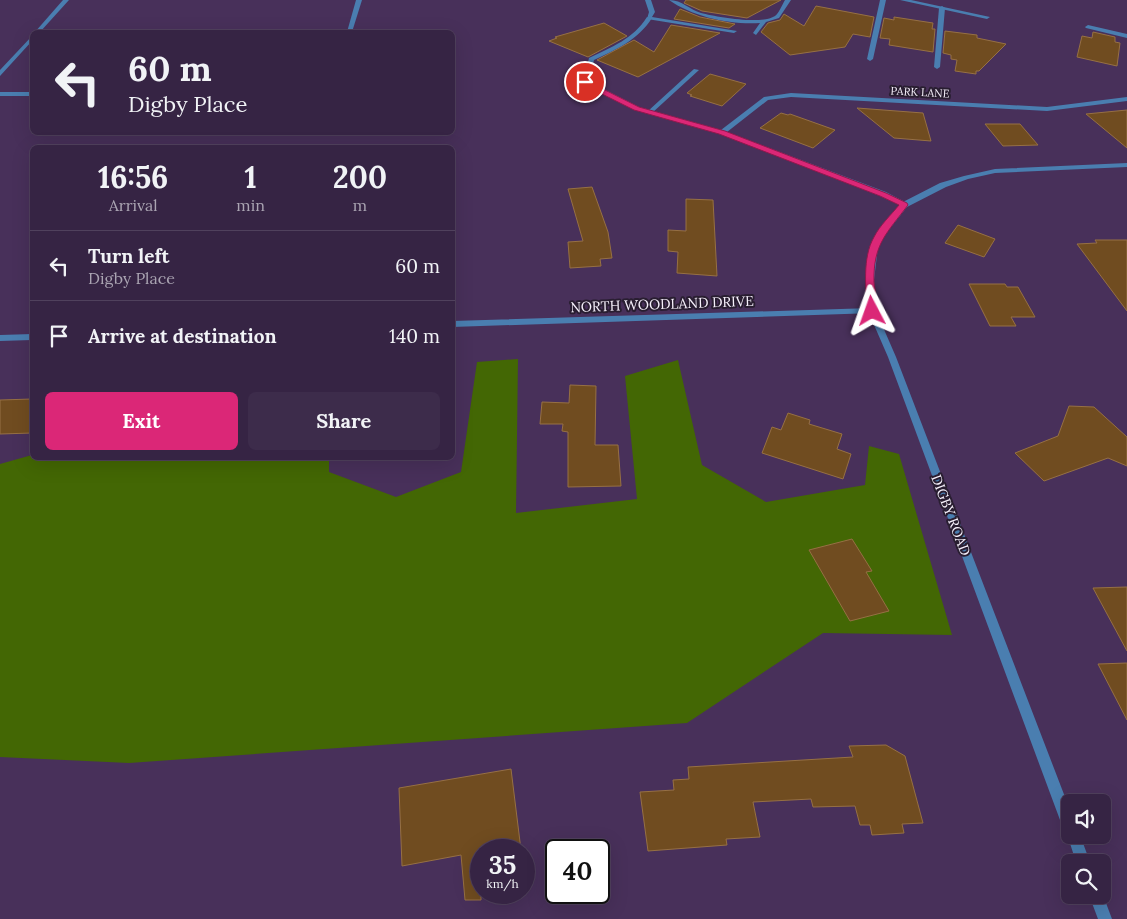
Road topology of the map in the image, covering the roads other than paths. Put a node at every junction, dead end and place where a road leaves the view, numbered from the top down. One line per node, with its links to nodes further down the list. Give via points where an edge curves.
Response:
1 (66, 0): 13 (street)
2 (359, 0): 14 (street)
3 (648, 0): 9 (street, via 652,12)
4 (672, 0): 11 (street, via 699,14 747,22)
5 (788, 0): 11 (street, via 777,17)
6 (883, 0): 19 (street)
7 (903, 0): 8 (street)
8 (942, 8): 10 (street); 20 (street)
9 (649, 18): 15 (street); 26 (street, via 643,30 630,41 592,59 585,82)
10 (987, 18)
11 (764, 21): 16 (street)
12 (1088, 27): 17 (street)
13 (39, 30)
14 (350, 30)
15 (734, 31)
16 (756, 33)
17 (1127, 36)
18 (30, 40): 22 (street)
19 (870, 60)
20 (937, 68)
21 (696, 70): 26 (street)
22 (0, 74)
23 (0, 94): 24 (street)
24 (30, 94)
25 (1127, 99): 27 (street, PARK LANE, via 1047,109 791,95 766,98)
26 (650, 112): 27 (street)
27 (722, 132): 29 (street)
28 (1127, 165): 29 (street, via 995,170 943,185)
29 (904, 205): 30 (street, DIGBY ROAD, via 878,236 874,247 870,280)
30 (872, 311): 31 (street, NORTH WOODLAND DRIVE); 34 (street, DIGBY ROAD)
31 (455, 324)
32 (30, 337): 33 (street)
33 (0, 338)
34 (1061, 804)
35 (1099, 904): 36 (street)
36 (1105, 919)

